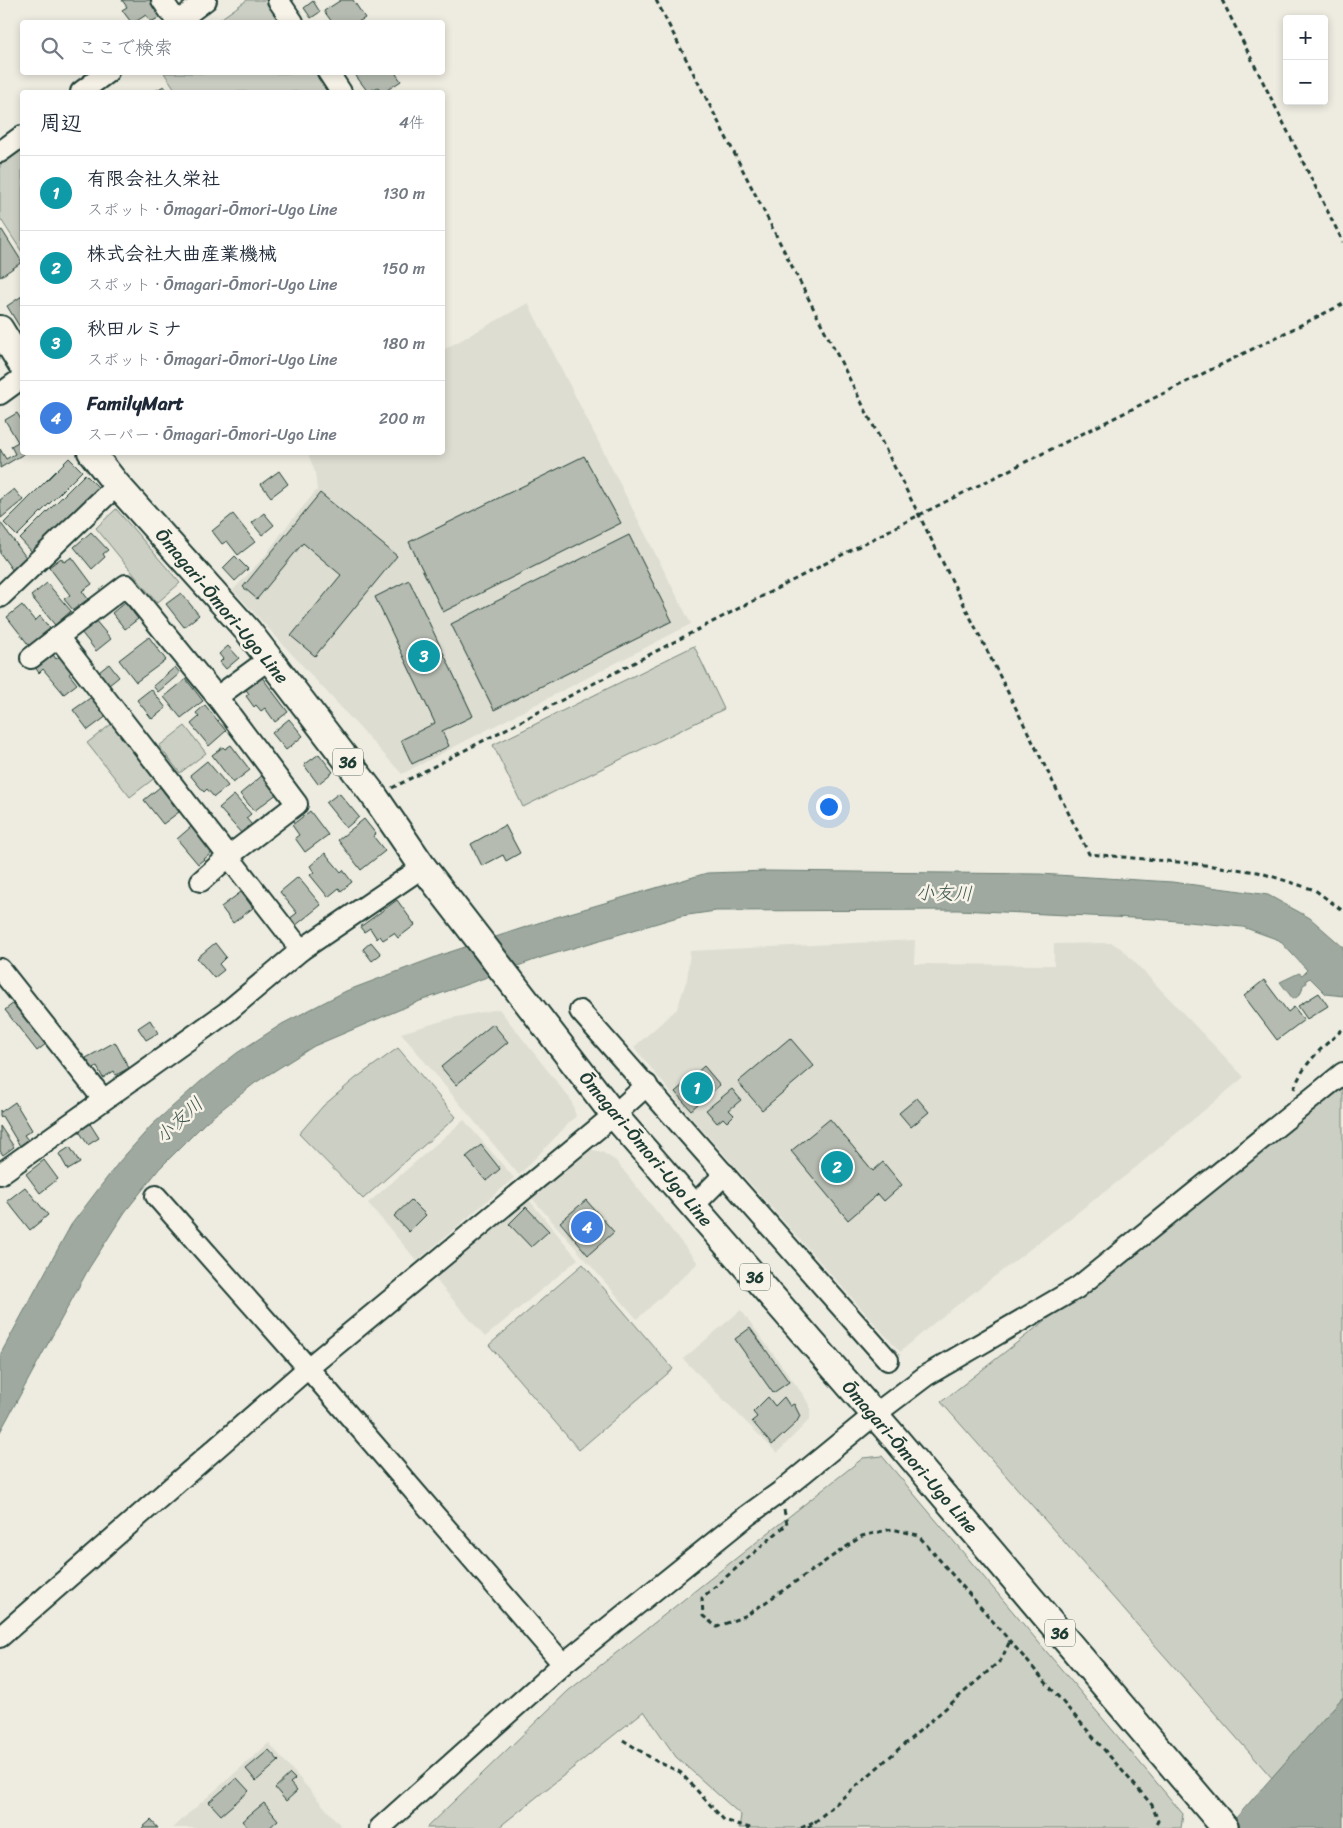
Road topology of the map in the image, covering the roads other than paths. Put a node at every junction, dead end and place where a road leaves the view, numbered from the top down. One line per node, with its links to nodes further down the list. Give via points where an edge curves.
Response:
1 (162, 0): 4 (street)
2 (206, 0): 5 (street)
3 (278, 0): 6 (street)
4 (176, 20)
5 (180, 20)
6 (292, 20)
7 (104, 75): 9 (street)
8 (330, 75): 10 (street)
9 (84, 90)
10 (340, 90)
11 (20, 137): 12 (street)
12 (0, 152)
13 (0, 330): 14 (main road)
14 (20, 362)
15 (20, 379): 16 (street)
16 (0, 394)
17 (93, 455): 18 (main road, Ōmagari-Ōmori-Ugo Line / 36)
18 (117, 485): 19 (street); 22 (main road, Ōmagari-Ōmori-Ugo Line / 36, via 248,631)
19 (0, 596)
20 (58, 637): 21 (street); 23 (street, via 126,585); 24 (street)
21 (30, 658)
22 (269, 659): 23 (street); 25 (main road, Ōmagari-Ōmori-Ugo Line / 36, via 375,797)
23 (217, 697): 24 (street, via 297,804)
24 (229, 856): 26 (street); 27 (street)
25 (423, 866): 27 (street); 33 (main road, Ōmagari-Ōmori-Ugo Line / 36)
26 (201, 881)
27 (301, 950): 32 (street, via 227,1012)
28 (0, 969): 32 (street)
29 (580, 1011): 31 (street)
30 (1343, 1073): 40 (street, via 1077,1288 927,1375)
31 (647, 1085): 33 (street); 35 (street)
32 (103, 1099): 34 (street)
33 (614, 1115): 37 (main road, Ōmagari-Ōmori-Ugo Line / 36); 39 (street)
34 (0, 1174)
35 (725, 1174): 37 (street); 38 (street)
36 (156, 1196): 39 (street)
37 (693, 1206): 40 (main road, Ōmagari-Ōmori-Ugo Line / 36)
38 (888, 1360)
39 (308, 1368): 41 (street); 42 (street)
40 (874, 1415): 42 (street); 44 (main road, Ōmagari-Ōmori-Ugo Line / 36)
41 (0, 1637)
42 (563, 1664): 43 (street)
43 (380, 1828)
44 (1225, 1828)

